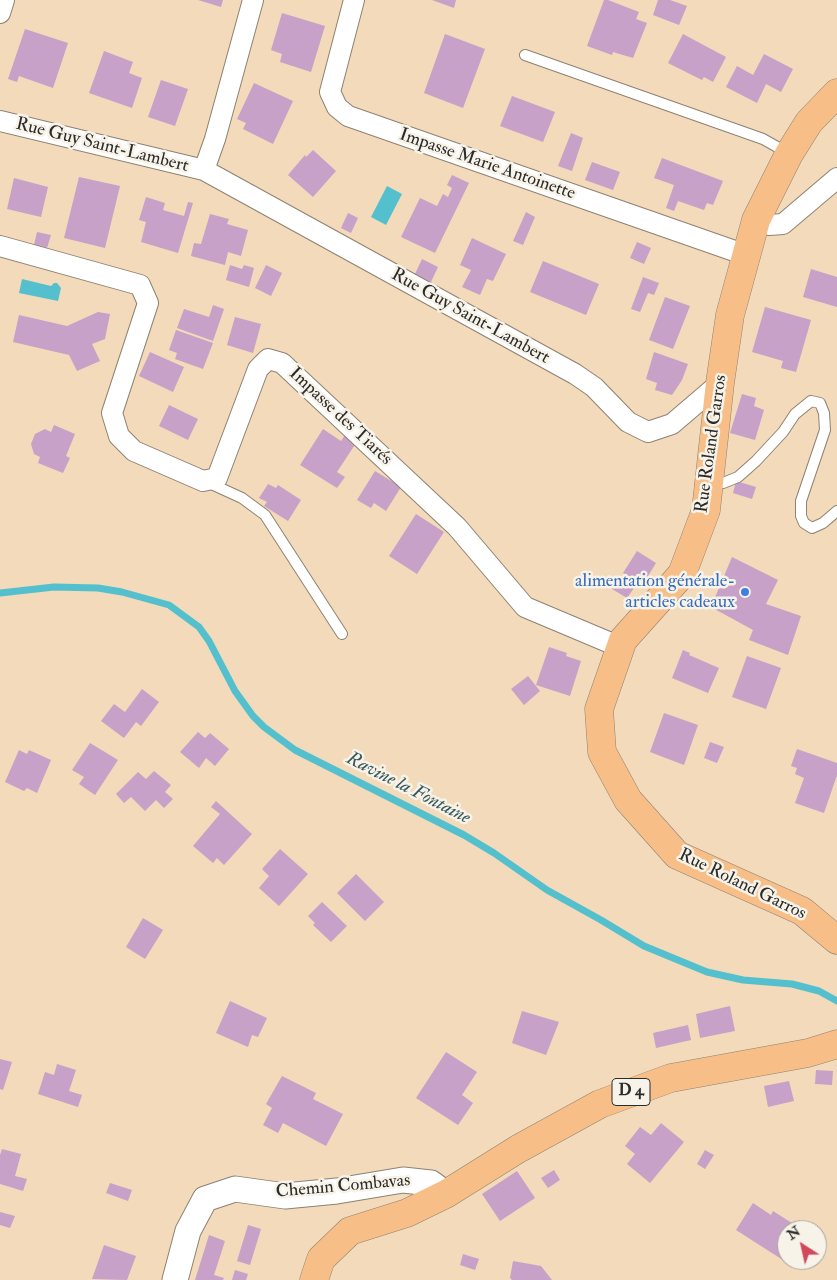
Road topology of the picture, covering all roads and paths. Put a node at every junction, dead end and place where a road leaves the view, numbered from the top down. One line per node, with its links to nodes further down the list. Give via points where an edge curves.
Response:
1 (4, 0): 4 (street)
2 (253, 0): 9 (street, Rue Guy Saint-Lambert)
3 (354, 0): 13 (street, Impasse Marie Antoinette, via 330,92 337,107 348,116)
4 (0, 13)
5 (525, 55): 8 (lane, via 763,139)
6 (837, 93): 8 (main road, Rue Roland Garros, via 809,122)
7 (0, 121): 9 (street, Rue Guy Saint-Lambert)
8 (789, 154): 11 (main road, Rue Roland Garros)
9 (204, 170): 14 (street, Rue Guy Saint-Lambert, via 575,374 594,387 628,422 648,432 672,424)
10 (837, 178): 11 (street, via 783,224 769,225)
11 (756, 220): 13 (main road, Rue Roland Garros)
12 (0, 246): 15 (street, via 140,285 148,303 112,413 119,436 134,451)
13 (746, 255): 14 (main road, Rue Roland Garros, via 730,315)
14 (720, 383): 16 (main road, Rue Roland Garros)
15 (203, 481): 18 (lane, via 242,498 265,515); 19 (street, Impasse des Tiarés, via 217,478 258,369 268,359 282,363 457,527 525,607)
16 (709, 484): 17 (lane, via 723,484 738,477 783,432 795,414 811,401 820,403 825,430 801,501 801,516 804,523 812,528); 19 (main road, Rue Roland Garros, via 706,510 682,574)
17 (837, 511)
18 (342, 634)
19 (620, 647): 20 (main road, Rue Roland Garros, via 599,709 602,752 628,800 676,855 802,911)
20 (837, 940)
21 (837, 1044): 22 (main road, D 4, via 808,1053 671,1078 600,1104 518,1149)
22 (446, 1194): 23 (street, Chemin Combavas, via 431,1182 403,1180 285,1196 235,1189 205,1199 188,1231); 24 (main road, D 4, via 407,1213 350,1231 321,1259)
23 (175, 1280)
24 (314, 1280)

